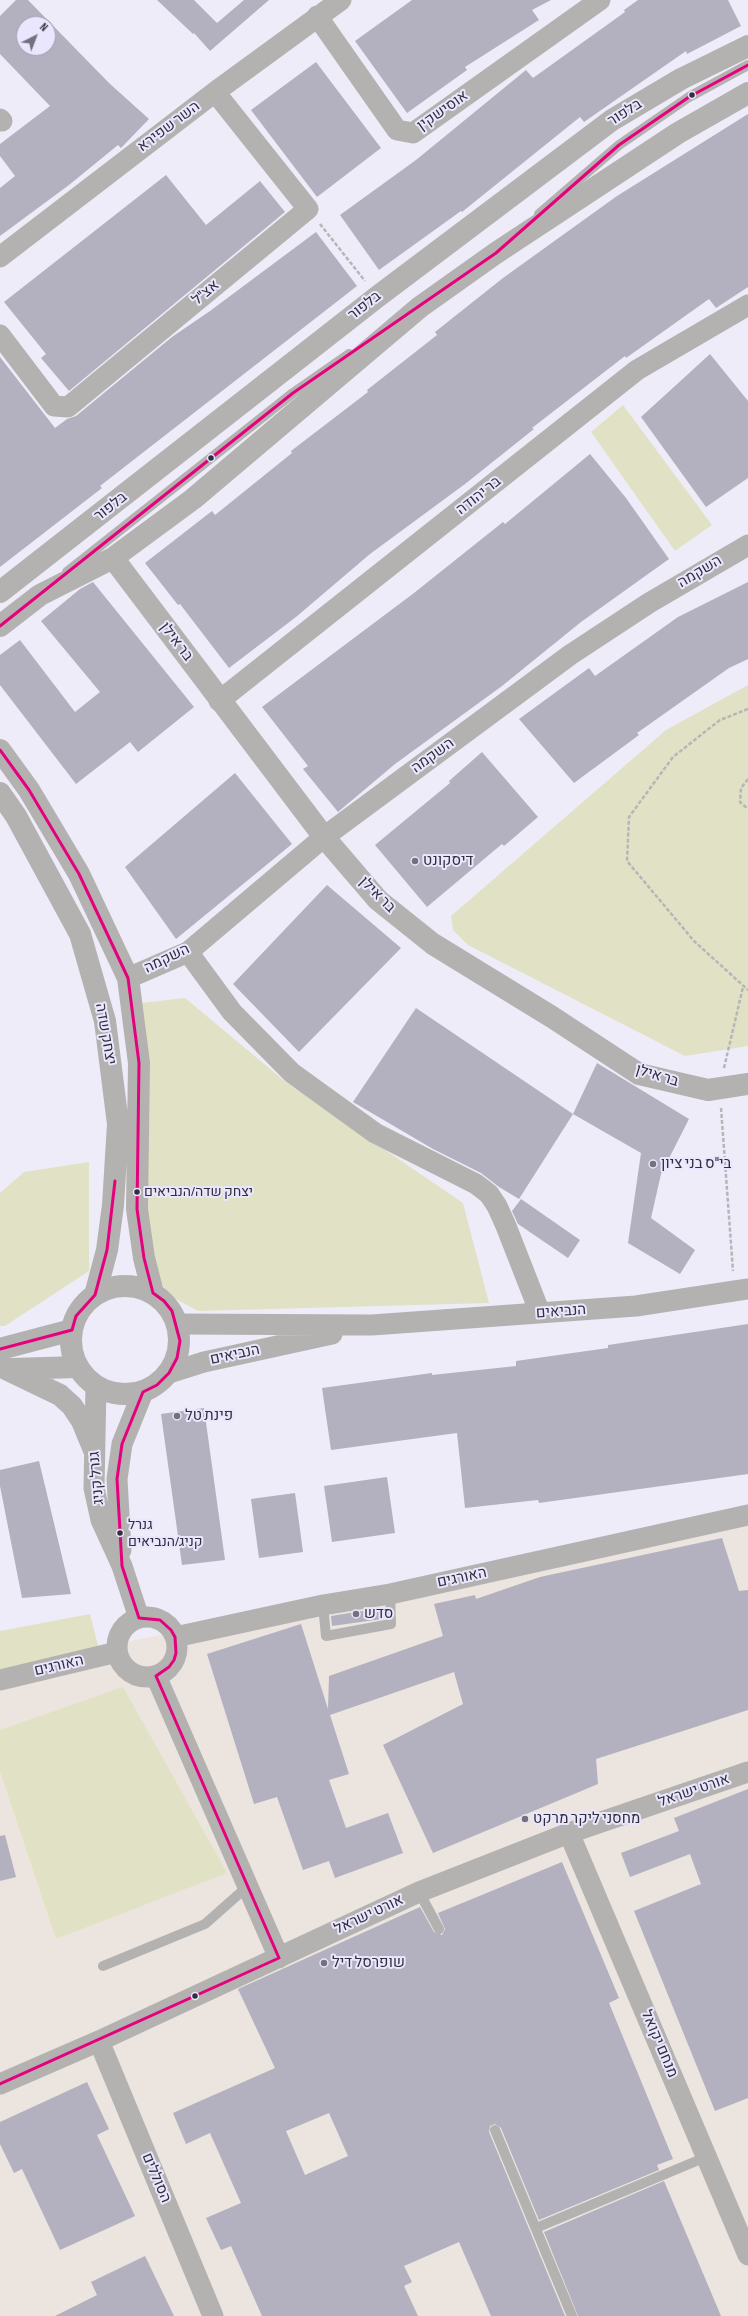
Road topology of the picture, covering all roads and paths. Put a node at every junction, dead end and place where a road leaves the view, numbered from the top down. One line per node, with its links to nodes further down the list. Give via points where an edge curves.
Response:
1 (341, 0): 3 (street, השר שפירא)
2 (600, 0): 3 (street, אוסישקין, via 413,133 397,130)
3 (317, 16): 7 (street, השר שפירא)
4 (748, 46): 6 (street, בלפור)
5 (745, 66): 6 (lane); 10 (lane, via 689,97 619,145)
6 (681, 79): 12 (street, בלפור, via 612,120)
7 (215, 92): 9 (street); 11 (street, השר שפירא)
8 (748, 93): 10 (street, via 678,133)
9 (308, 209): 12 (path); 15 (street, אצ"ל, via 68,408 54,406)
10 (496, 253): 14 (street)
11 (0, 257)
12 (377, 297): 18 (street, בלפור)
13 (748, 305): 21 (street, בר יהודה, via 637,370)
14 (420, 307): 17 (street, via 225,473); 19 (lane, via 293,393)
15 (0, 335)
16 (748, 545): 27 (street, השקמה, via 649,603 570,655)
17 (113, 558): 19 (street); 21 (street, בר אילן)
18 (0, 592)
19 (40, 595): 20 (street)
20 (0, 626)
21 (219, 701): 27 (street, בר אילן)
22 (748, 709): 30 (path, via 720,720 673,757 629,817 627,861 694,941)
23 (0, 750): 29 (street, יצחק שדה, via 29,790 80,874)
24 (748, 779): 26 (path, via 741,788 740,802)
25 (0, 793): 36 (street, יצחק שדה, via 16,816 80,934 105,1020 118,1124 113,1205 107,1250)
26 (748, 810)
27 (324, 837): 28 (street, השקמה); 33 (street, בר אילן, via 378,900 433,944 639,1074 708,1090)
28 (188, 952): 29 (street, השקמה); 37 (street, via 232,1012 292,1073 375,1133 476,1184 489,1194 506,1226)
29 (128, 978): 35 (street, יצחק שדה, via 139,1063 137,1209 144,1258)
30 (743, 987): 31 (path); 33 (path)
31 (748, 990)
32 (748, 1084): 33 (street, בר אילן)
33 (719, 1088): 34 (path)
34 (741, 1290): 37 (street, הנביאים, via 636,1306)
35 (153, 1293): 36 (street, via 138,1287 123,1286 107,1289); 38 (street, via 164,1301)
36 (95, 1295): 40 (street, via 76,1316)
37 (540, 1313): 39 (street, הנביאים)
38 (177, 1324): 39 (street, הנביאים); 43 (street, via 180,1341)
39 (372, 1325): 43 (street, הנביאים, via 204,1362)
40 (72, 1330): 41 (street); 42 (street, via 72,1349)
41 (2, 1363): 42 (street); 46 (street, via 60,1395 72,1406 82,1421)
42 (78, 1367): 44 (street)
43 (169, 1373): 45 (street, via 157,1385)
44 (96, 1386): 45 (street, via 111,1393 127,1395); 46 (street, גנרל קניג)
45 (143, 1392): 48 (street, גנרל קניג, via 122,1444 117,1479)
46 (94, 1450): 48 (street, גנרל קניג, via 94,1488 101,1520)
47 (748, 1515): 49 (street, האורגים)
48 (122, 1566): 51 (street, גנרל קניג)
49 (390, 1594): 50 (street, האורגים); 50 (lane, via 391,1624 326,1636)
50 (323, 1605): 52 (street, האורגים)
51 (139, 1618): 52 (street, via 160,1620); 53 (street, via 124,1627)
52 (175, 1636): 54 (street, via 174,1660 170,1667)
53 (117, 1652): 54 (street, via 131,1673); 55 (street, האורגים)
54 (156, 1676): 58 (street)
55 (0, 1680)
56 (748, 1772): 57 (street, אורט ישראל)
57 (569, 1833): 59 (street, אורט ישראל); 66 (street, מנחם יקואל)
58 (248, 1886): 61 (street); 62 (lane, via 205,1924)
59 (419, 1892): 60 (lane); 61 (street, אורט ישראל)
60 (439, 1929)
61 (279, 1958): 63 (street, אורט ישראל)
62 (103, 1966)
63 (99, 2041): 64 (street, אורט ישראל); 69 (street, הסוללים)
64 (0, 2084)
65 (495, 2130): 67 (lane)
66 (706, 2157): 67 (lane); 68 (street, מנחם יקואל)
67 (536, 2228): 70 (lane)
68 (748, 2255)
69 (213, 2316)
70 (572, 2316)

